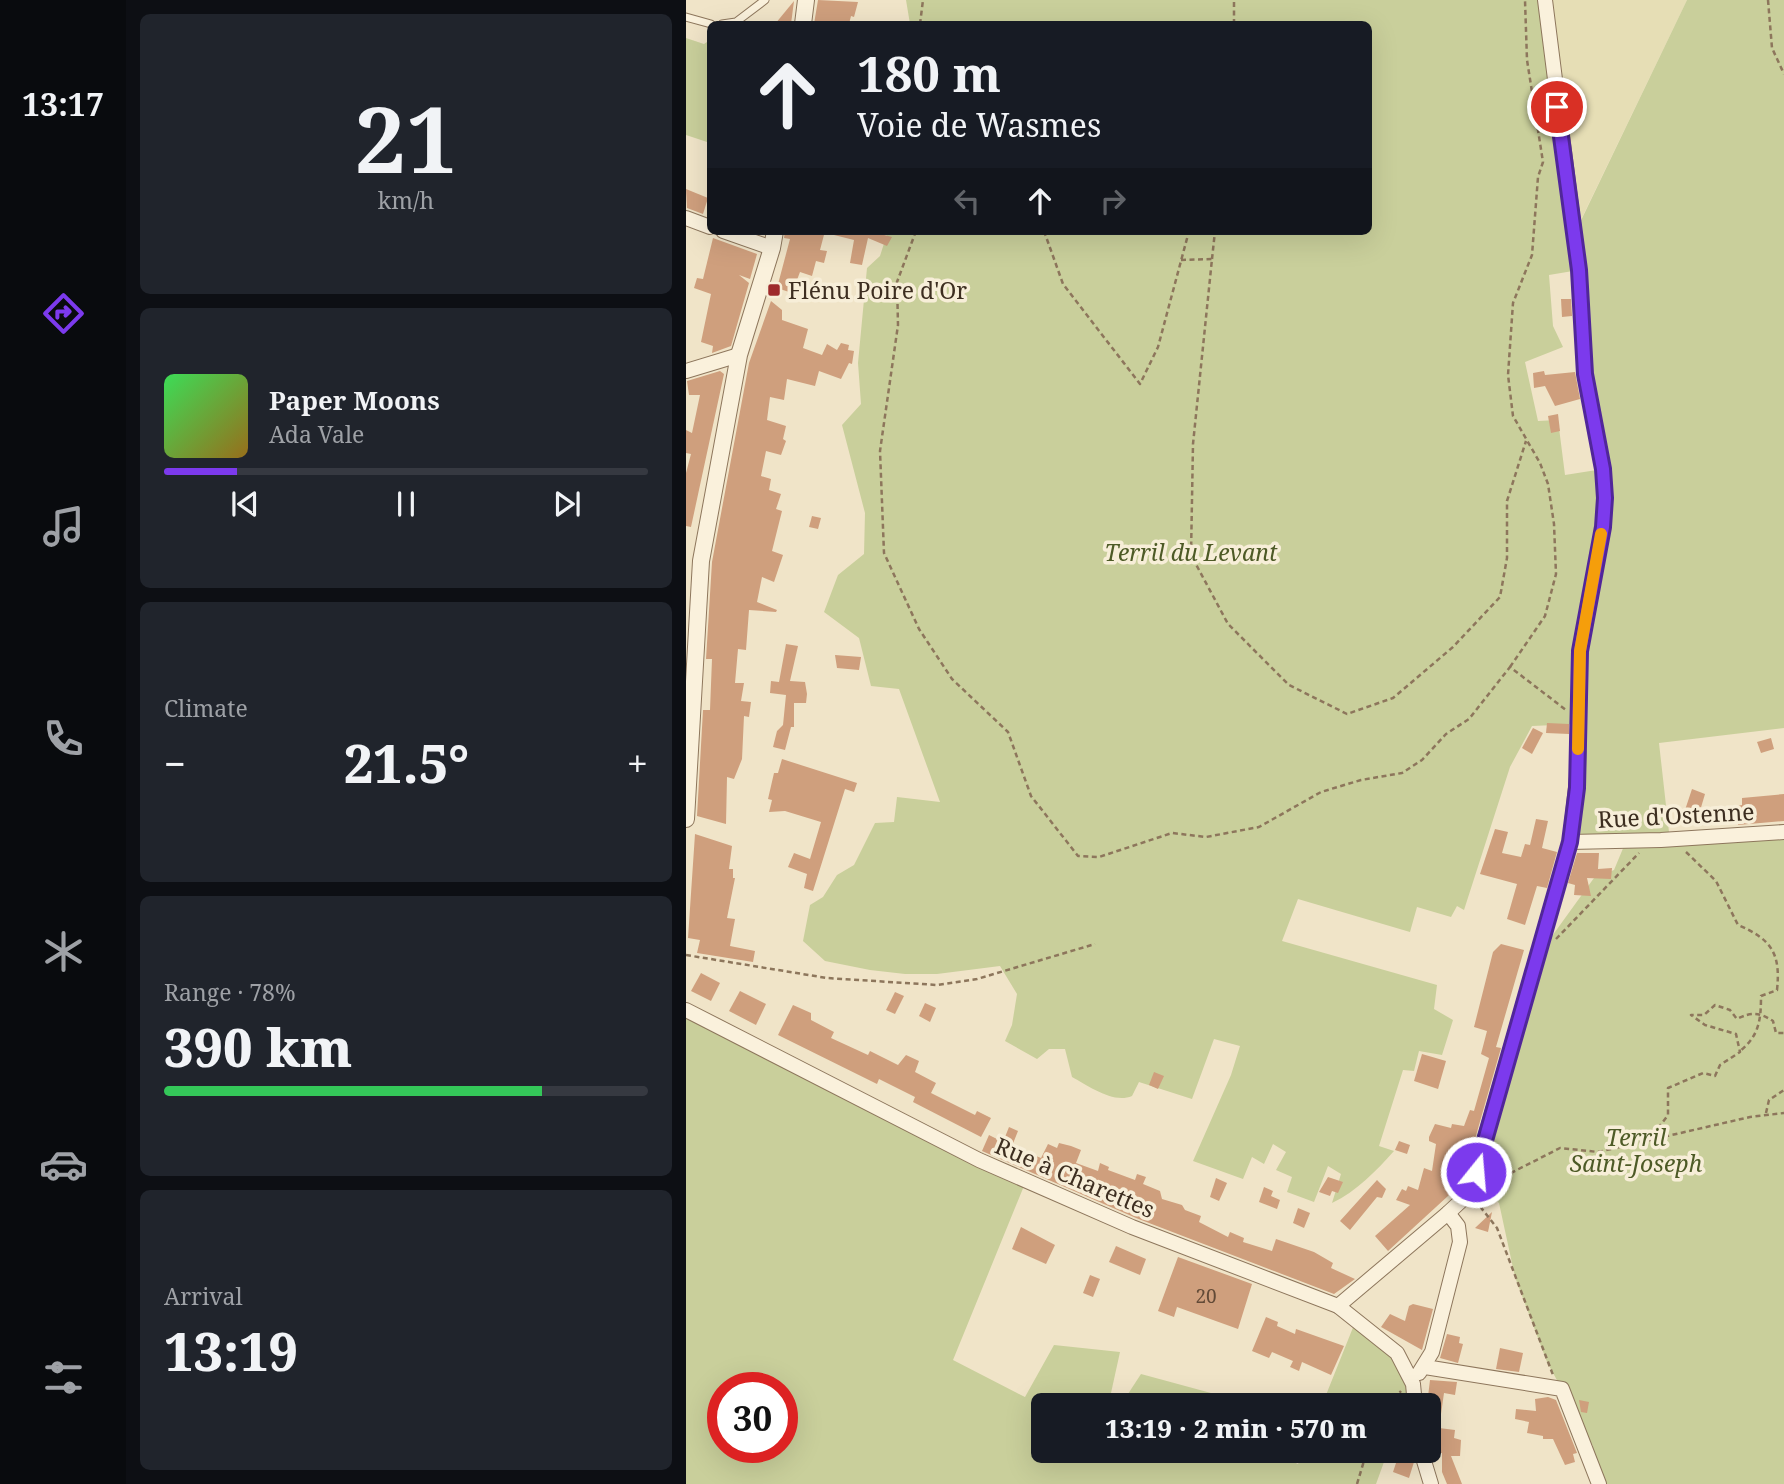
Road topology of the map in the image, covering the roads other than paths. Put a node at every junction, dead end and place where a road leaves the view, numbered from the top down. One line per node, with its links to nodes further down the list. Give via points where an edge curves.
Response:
1 (765, 0): 5 (lane)
2 (806, 0): 6 (street)
3 (1545, 0): 17 (street, via 1579,270 1585,374 1604,478 1603,527 1580,651 1576,808)
4 (686, 16): 7 (lane)
5 (737, 21)
6 (803, 21)
7 (707, 23)
8 (686, 218): 9 (street)
9 (707, 226)
10 (735, 235): 12 (street)
11 (774, 235): 12 (street)
12 (772, 248): 13 (street)
13 (739, 355): 14 (street); 15 (street, via 701,561)
14 (686, 371)
15 (686, 819)
16 (1784, 832): 17 (street, Rue d'Ostenne)
17 (1570, 842): 19 (street, via 1476,1172)
18 (686, 1010): 20 (street, Rue à Charettes, via 990,1166)
19 (1448, 1213): 20 (street); 21 (street, via 1458,1226 1460,1242)
20 (1338, 1306): 22 (street, Rue à Charettes, via 1396,1353)
21 (1425, 1367): 23 (street, via 1418,1373); 26 (street, via 1562,1389)
22 (1414, 1393)
23 (1415, 1393)
24 (1425, 1463): 25 (street)
25 (1431, 1484)
26 (1599, 1484)

